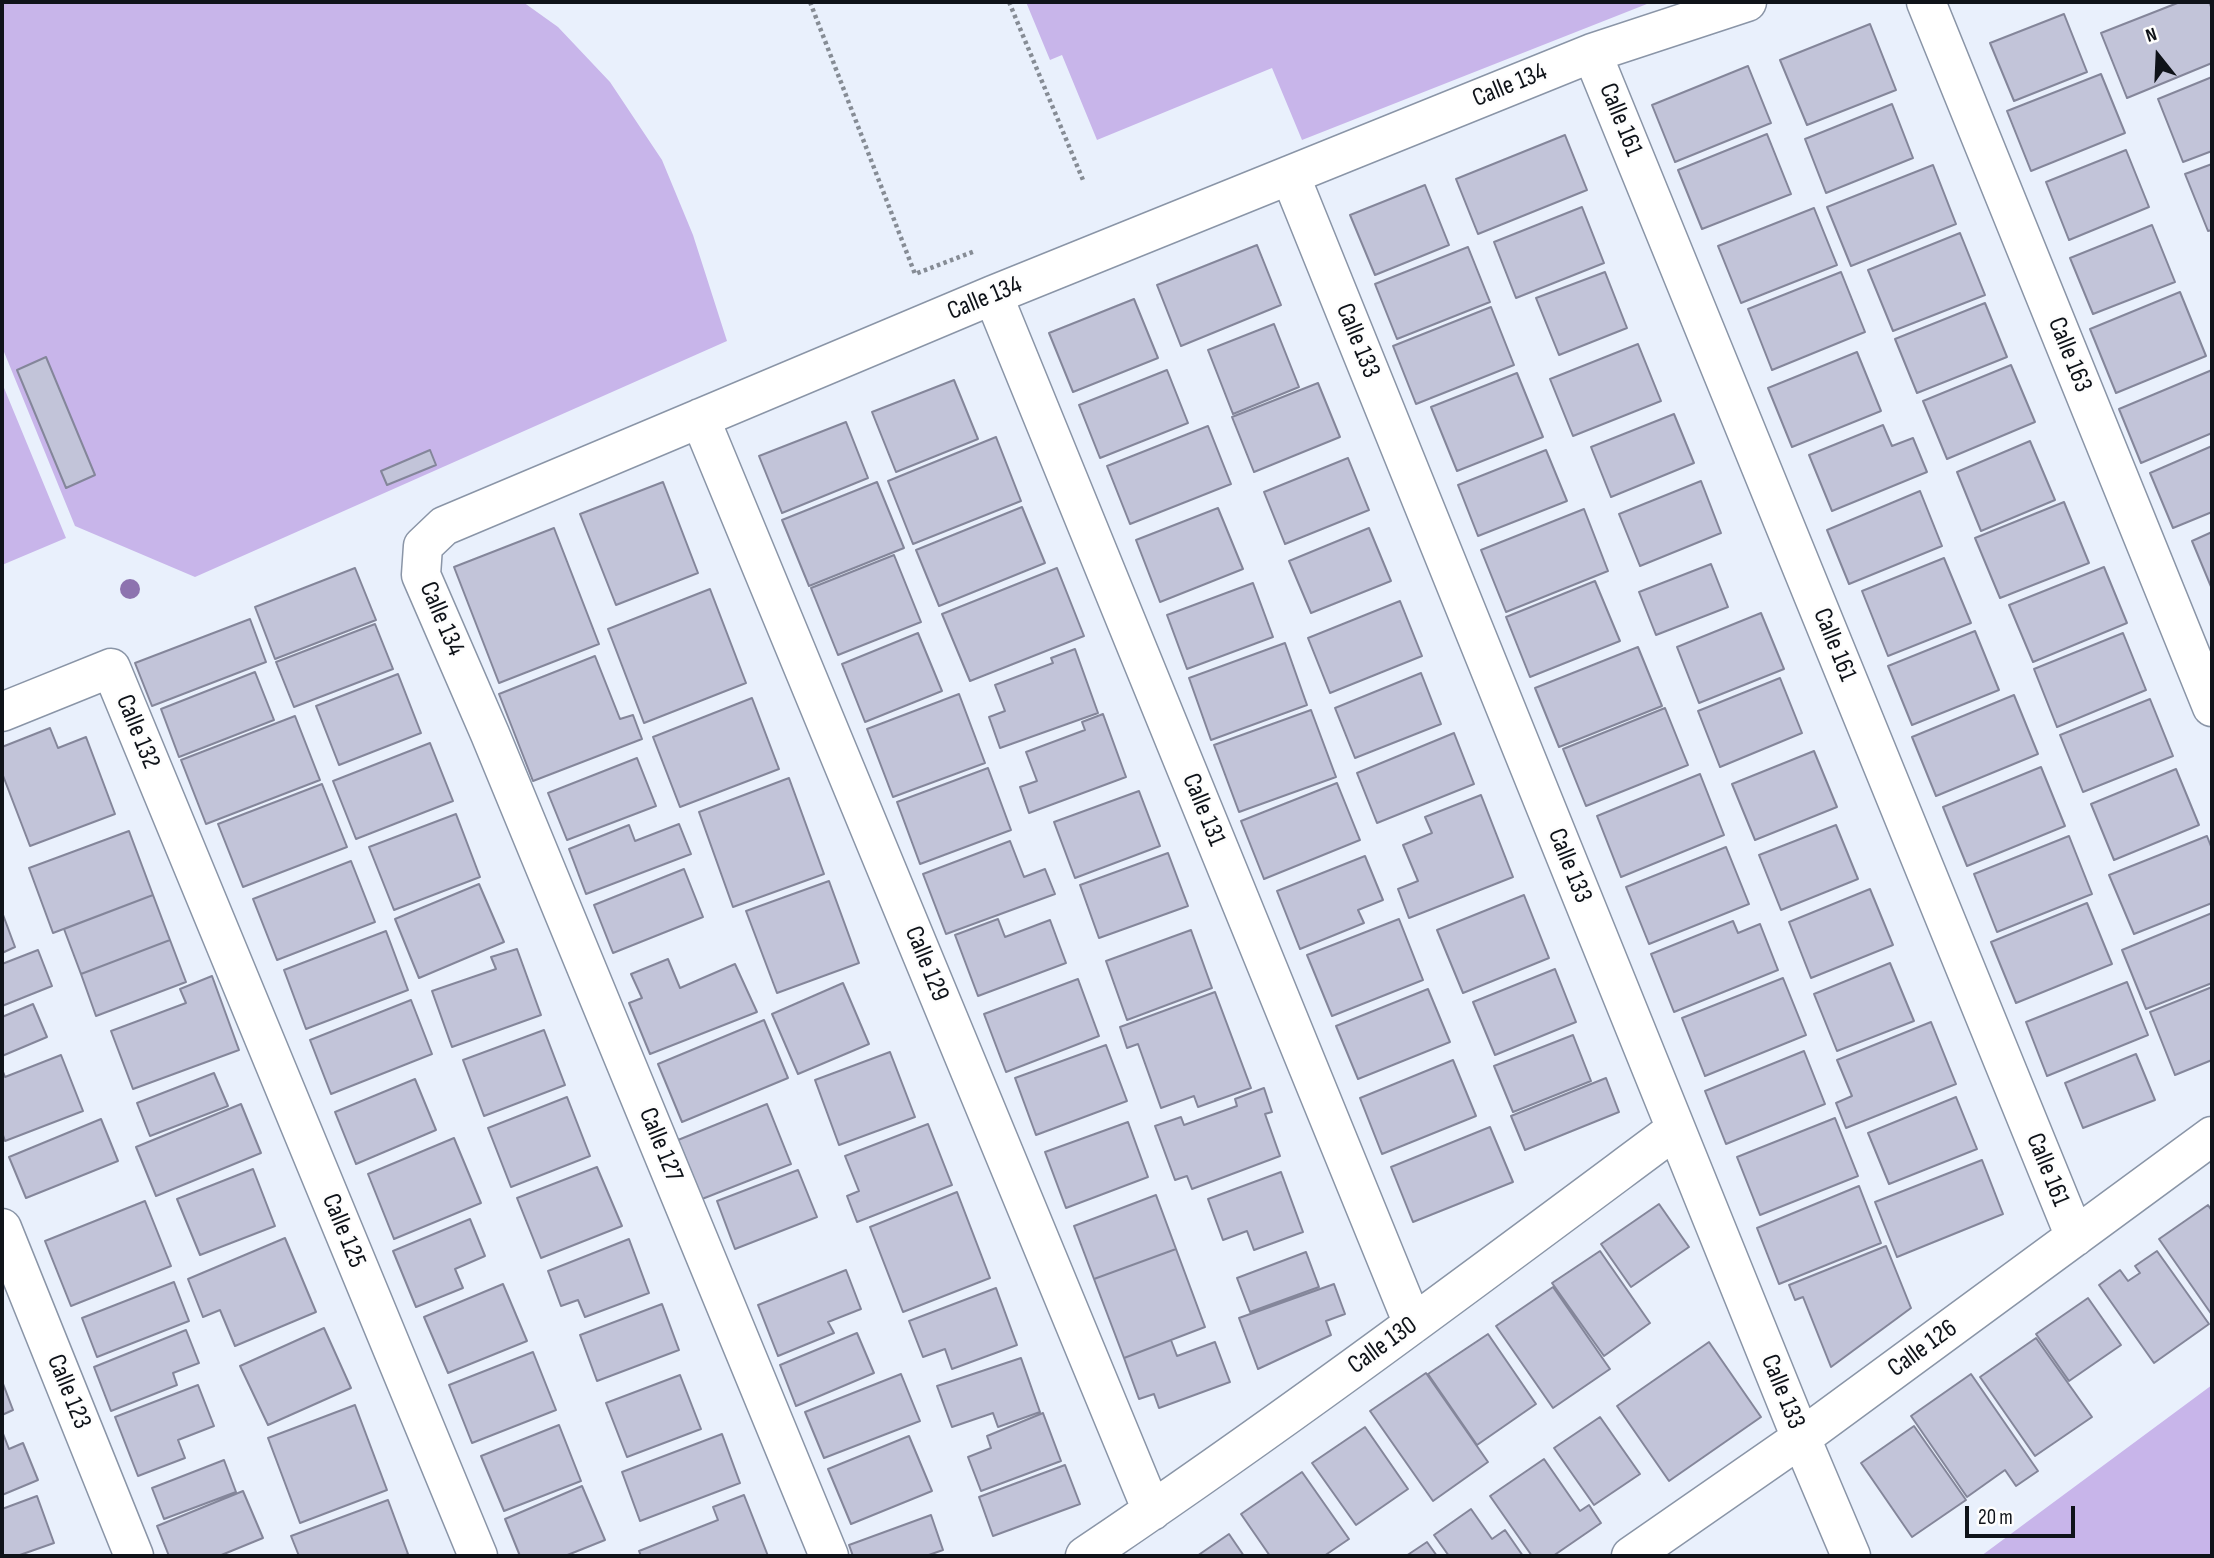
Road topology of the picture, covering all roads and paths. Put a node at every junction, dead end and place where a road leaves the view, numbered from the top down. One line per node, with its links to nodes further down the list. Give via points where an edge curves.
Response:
1 (810, 2): 8 (path, via 915,274)
2 (1009, 2): 7 (path)
3 (1747, 2): 5 (street, Calle 134)
4 (1926, 2): 11 (street, Calle 163)
5 (1592, 53): 6 (street, Calle 134); 18 (street, Calle 161)
6 (1290, 175): 9 (street, Calle 134); 15 (street, Calle 133)
7 (1083, 180)
8 (975, 251)
9 (993, 295): 10 (street, Calle 134); 19 (street, Calle 131)
10 (700, 418): 13 (street, Calle 134, via 444,526 423,546 421,575); 21 (street, Calle 129)
11 (2212, 707)
12 (2, 712): 14 (street, Calle 132, via 111,668)
13 (490, 734): 24 (street, Calle 127)
14 (209, 906): 23 (street, Calle 125)
15 (1676, 1129): 19 (street, Calle 130); 20 (street, Calle 133)
16 (2212, 1136): 18 (street, Calle 126)
17 (2, 1228): 22 (street, Calle 123)
18 (2075, 1237): 20 (street, Calle 126)
19 (1413, 1324): 21 (street, Calle 130)
20 (1801, 1438): 26 (street, Calle 126); 27 (street, Calle 133)
21 (1152, 1511): 25 (street, Calle 130)
22 (134, 1556)
23 (478, 1556)
24 (829, 1556)
25 (1085, 1556)
26 (1631, 1556)
27 (1852, 1556)

